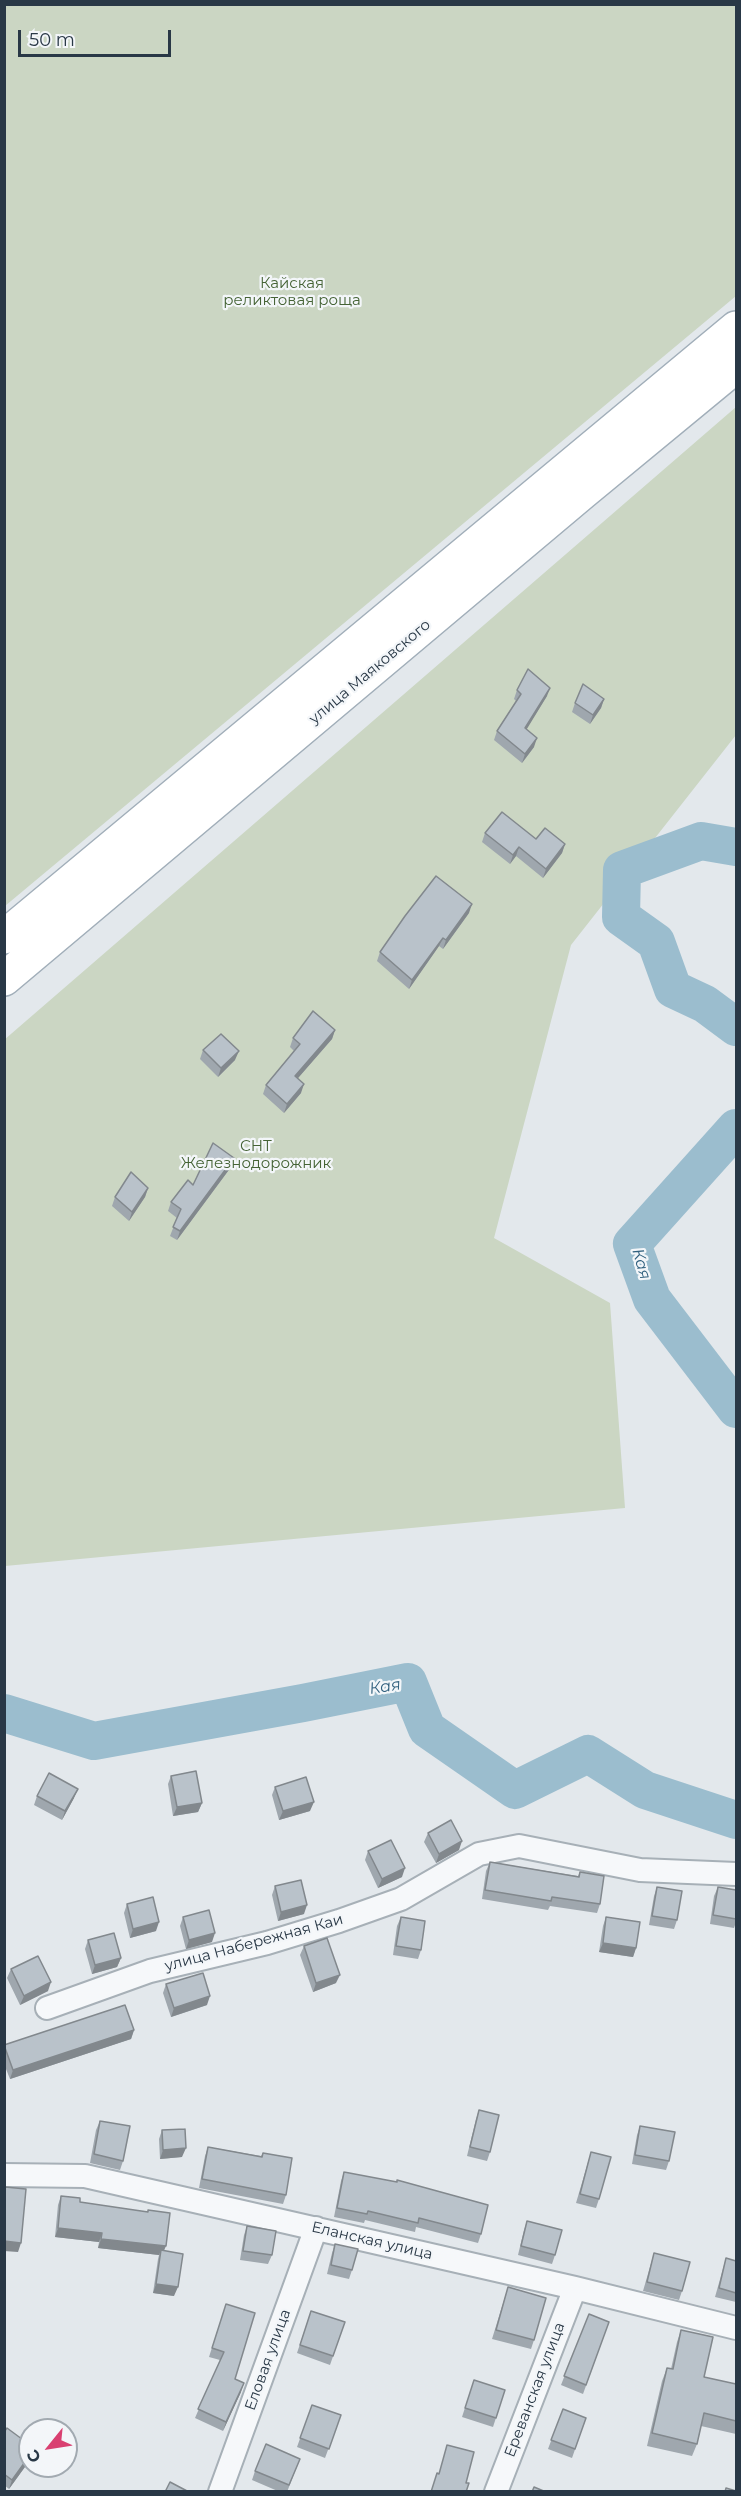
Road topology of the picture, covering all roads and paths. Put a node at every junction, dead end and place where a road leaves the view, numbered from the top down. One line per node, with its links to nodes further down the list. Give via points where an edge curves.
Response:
1 (736, 328): 3 (main road, улица Маяковского)
2 (736, 366): 4 (main road, улица Маяковского)
3 (4, 937)
4 (4, 979)
5 (736, 1874): 6 (street, улица Набережная Каи, via 640,1870 519,1846 479,1854 401,1899 339,1921 150,1971)
6 (47, 2008)
7 (4, 2175): 8 (street, Еланская улица, via 85,2176)
8 (316, 2228): 9 (street, Еланская улица); 11 (street, Еловая улица)
9 (574, 2288): 10 (street, Еланская улица); 12 (street, Ереванская улица)
10 (736, 2328)
11 (219, 2492)
12 (496, 2492)

